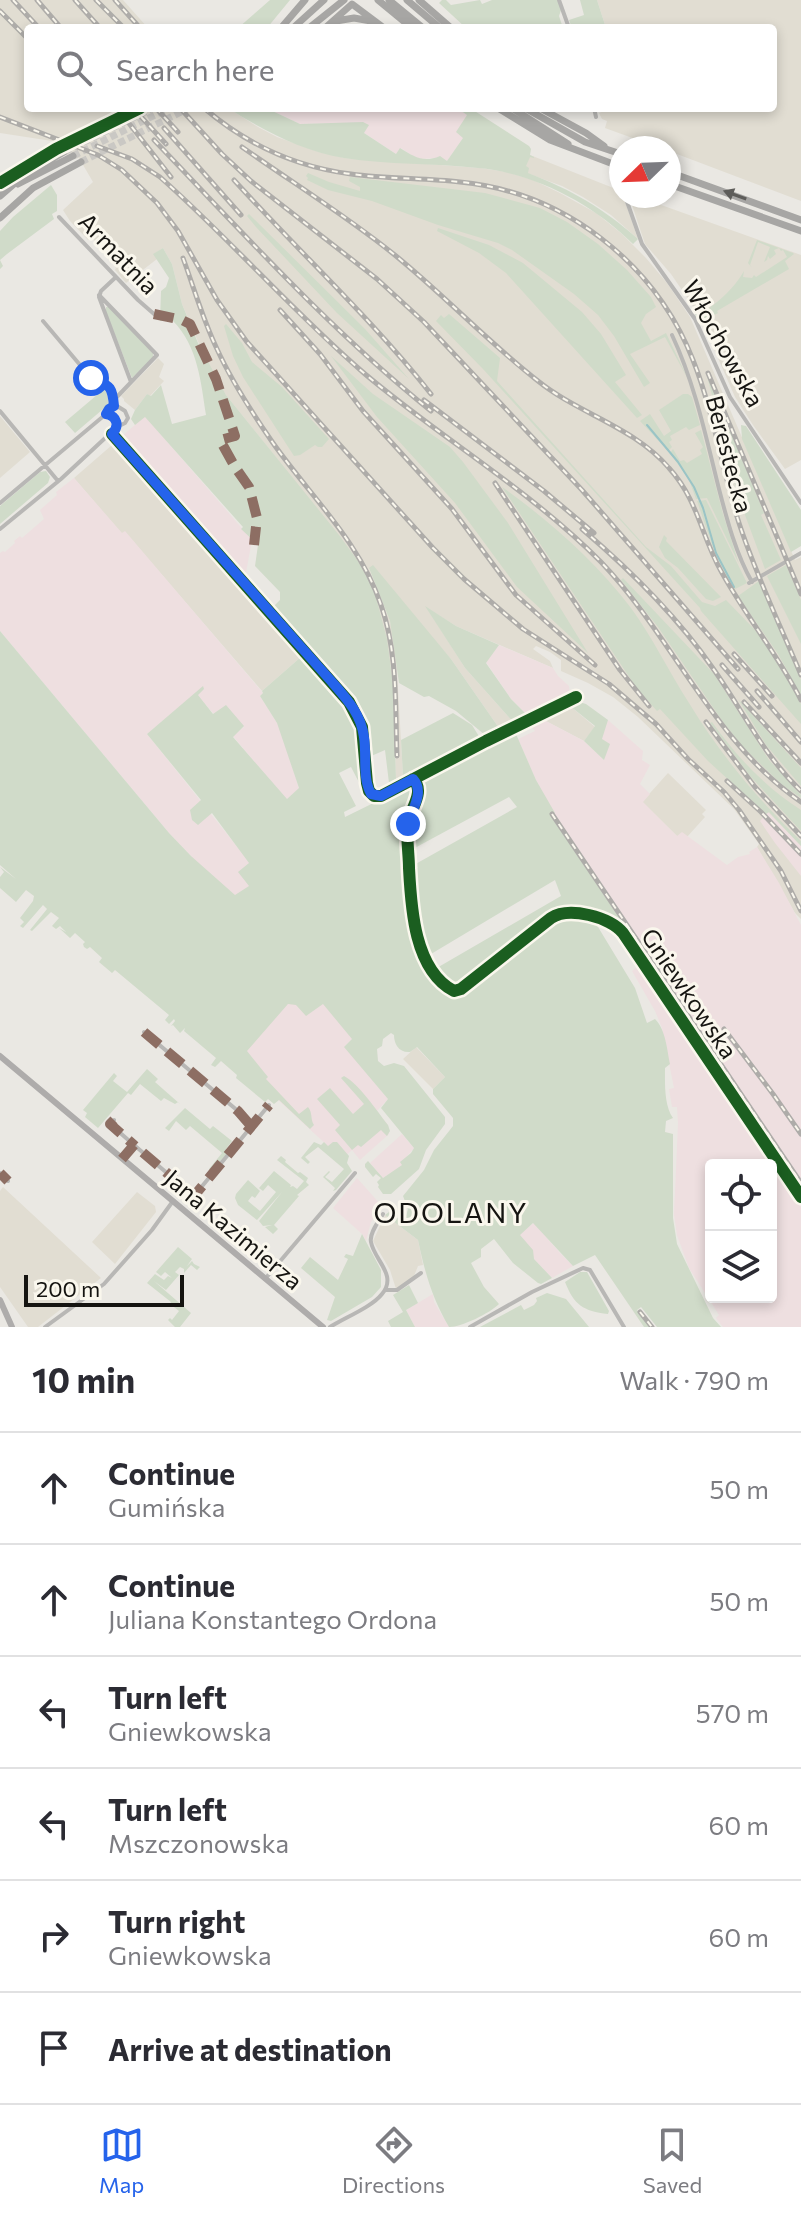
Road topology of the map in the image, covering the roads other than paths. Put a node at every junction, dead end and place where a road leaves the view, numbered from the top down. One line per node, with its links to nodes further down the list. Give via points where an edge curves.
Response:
1 (305, 0): 9 (main road)
2 (324, 0): 10 (main road)
3 (378, 0): 16 (main road)
4 (389, 0): 17 (main road)
5 (407, 0): 18 (main road)
6 (419, 0): 19 (main road)
7 (559, 0): 20 (street)
8 (350, 1): 11 (main road); 12 (main road); 15 (main road)
9 (284, 24)
10 (297, 24)
11 (315, 24)
12 (329, 24)
13 (330, 24): 14 (main road, via 354,18)
14 (374, 24)
15 (379, 24)
16 (407, 24)
17 (418, 24)
18 (435, 24)
19 (446, 24)
20 (568, 24)
21 (504, 112): 27 (main road)
22 (518, 112): 27 (main road)
23 (532, 112): 28 (main road, via 585,142)
24 (548, 112): 28 (main road)
25 (595, 112): 26 (street)
26 (596, 117)
27 (575, 149): 32 (main road)
28 (609, 149)
29 (64, 152): 35 (main road)
30 (73, 156): 35 (main road)
31 (81, 162): 38 (main road, via 33,188)
32 (609, 162)
33 (681, 176): 39 (main road, one-way to 33)
34 (681, 188): 40 (main road)
35 (3, 194)
36 (630, 208): 55 (street, Włochowska, via 642,244 695,319 730,397)
37 (59, 217): 41 (street, Armatnia)
38 (0, 218)
39 (801, 220)
40 (801, 231)
41 (116, 277): 42 (street); 43 (street, Armatnia)
42 (99, 295): 46 (street); 46 (street, via 157,355)
43 (154, 314)
44 (43, 321): 47 (street, via 91,378 108,386)
45 (672, 335): 57 (street, Berestecka, via 693,387 725,513 750,583)
46 (131, 383): 47 (street)
47 (114, 403): 49 (street); 50 (street, via 128,418)
48 (0, 411): 52 (street)
49 (106, 414): 50 (street); 52 (street)
50 (117, 427): 51 (street)
51 (112, 434): 53 (street); 59 (street, via 349,702 364,738 368,788 374,796)
52 (45, 465): 53 (street); 54 (street)
53 (58, 481): 56 (street)
54 (0, 503)
55 (801, 503)
56 (0, 529)
57 (801, 553)
58 (576, 697): 59 (street)
59 (413, 779): 70 (street, Gniewkowska, via 419,791 408,824 412,912 424,959 448,987 461,989 561,913 613,924)
60 (144, 1032): 64 (street)
61 (0, 1056): 66 (street, Jana Kazimierza)
62 (269, 1105): 64 (street, Jana Kazimierza)
63 (114, 1120): 65 (street, Jana Kazimierza, via 110,1124)
64 (251, 1126): 65 (street, Jana Kazimierza, via 194,1196)
65 (134, 1145): 66 (street)
66 (122, 1159): 71 (street, Jana Kazimierza)
67 (0, 1173): 69 (street)
68 (355, 1173): 74 (street)
69 (8, 1181)
70 (801, 1197)
71 (173, 1201): 74 (street, Jana Kazimierza); 80 (street, via 104,1284)
72 (383, 1214): 75 (street, via 371,1242 386,1271)
73 (421, 1273): 75 (street, via 400,1289)
74 (265, 1279): 81 (street, Jana Kazimierza)
75 (385, 1290): 82 (street)
76 (0, 1300): 78 (street)
77 (0, 1311): 78 (street)
78 (6, 1317): 79 (street)
79 (12, 1327)
80 (45, 1327)
81 (323, 1327)
82 (330, 1327)
83 (470, 1327): 84 (street, via 578,1269 590,1270)
84 (624, 1327)

